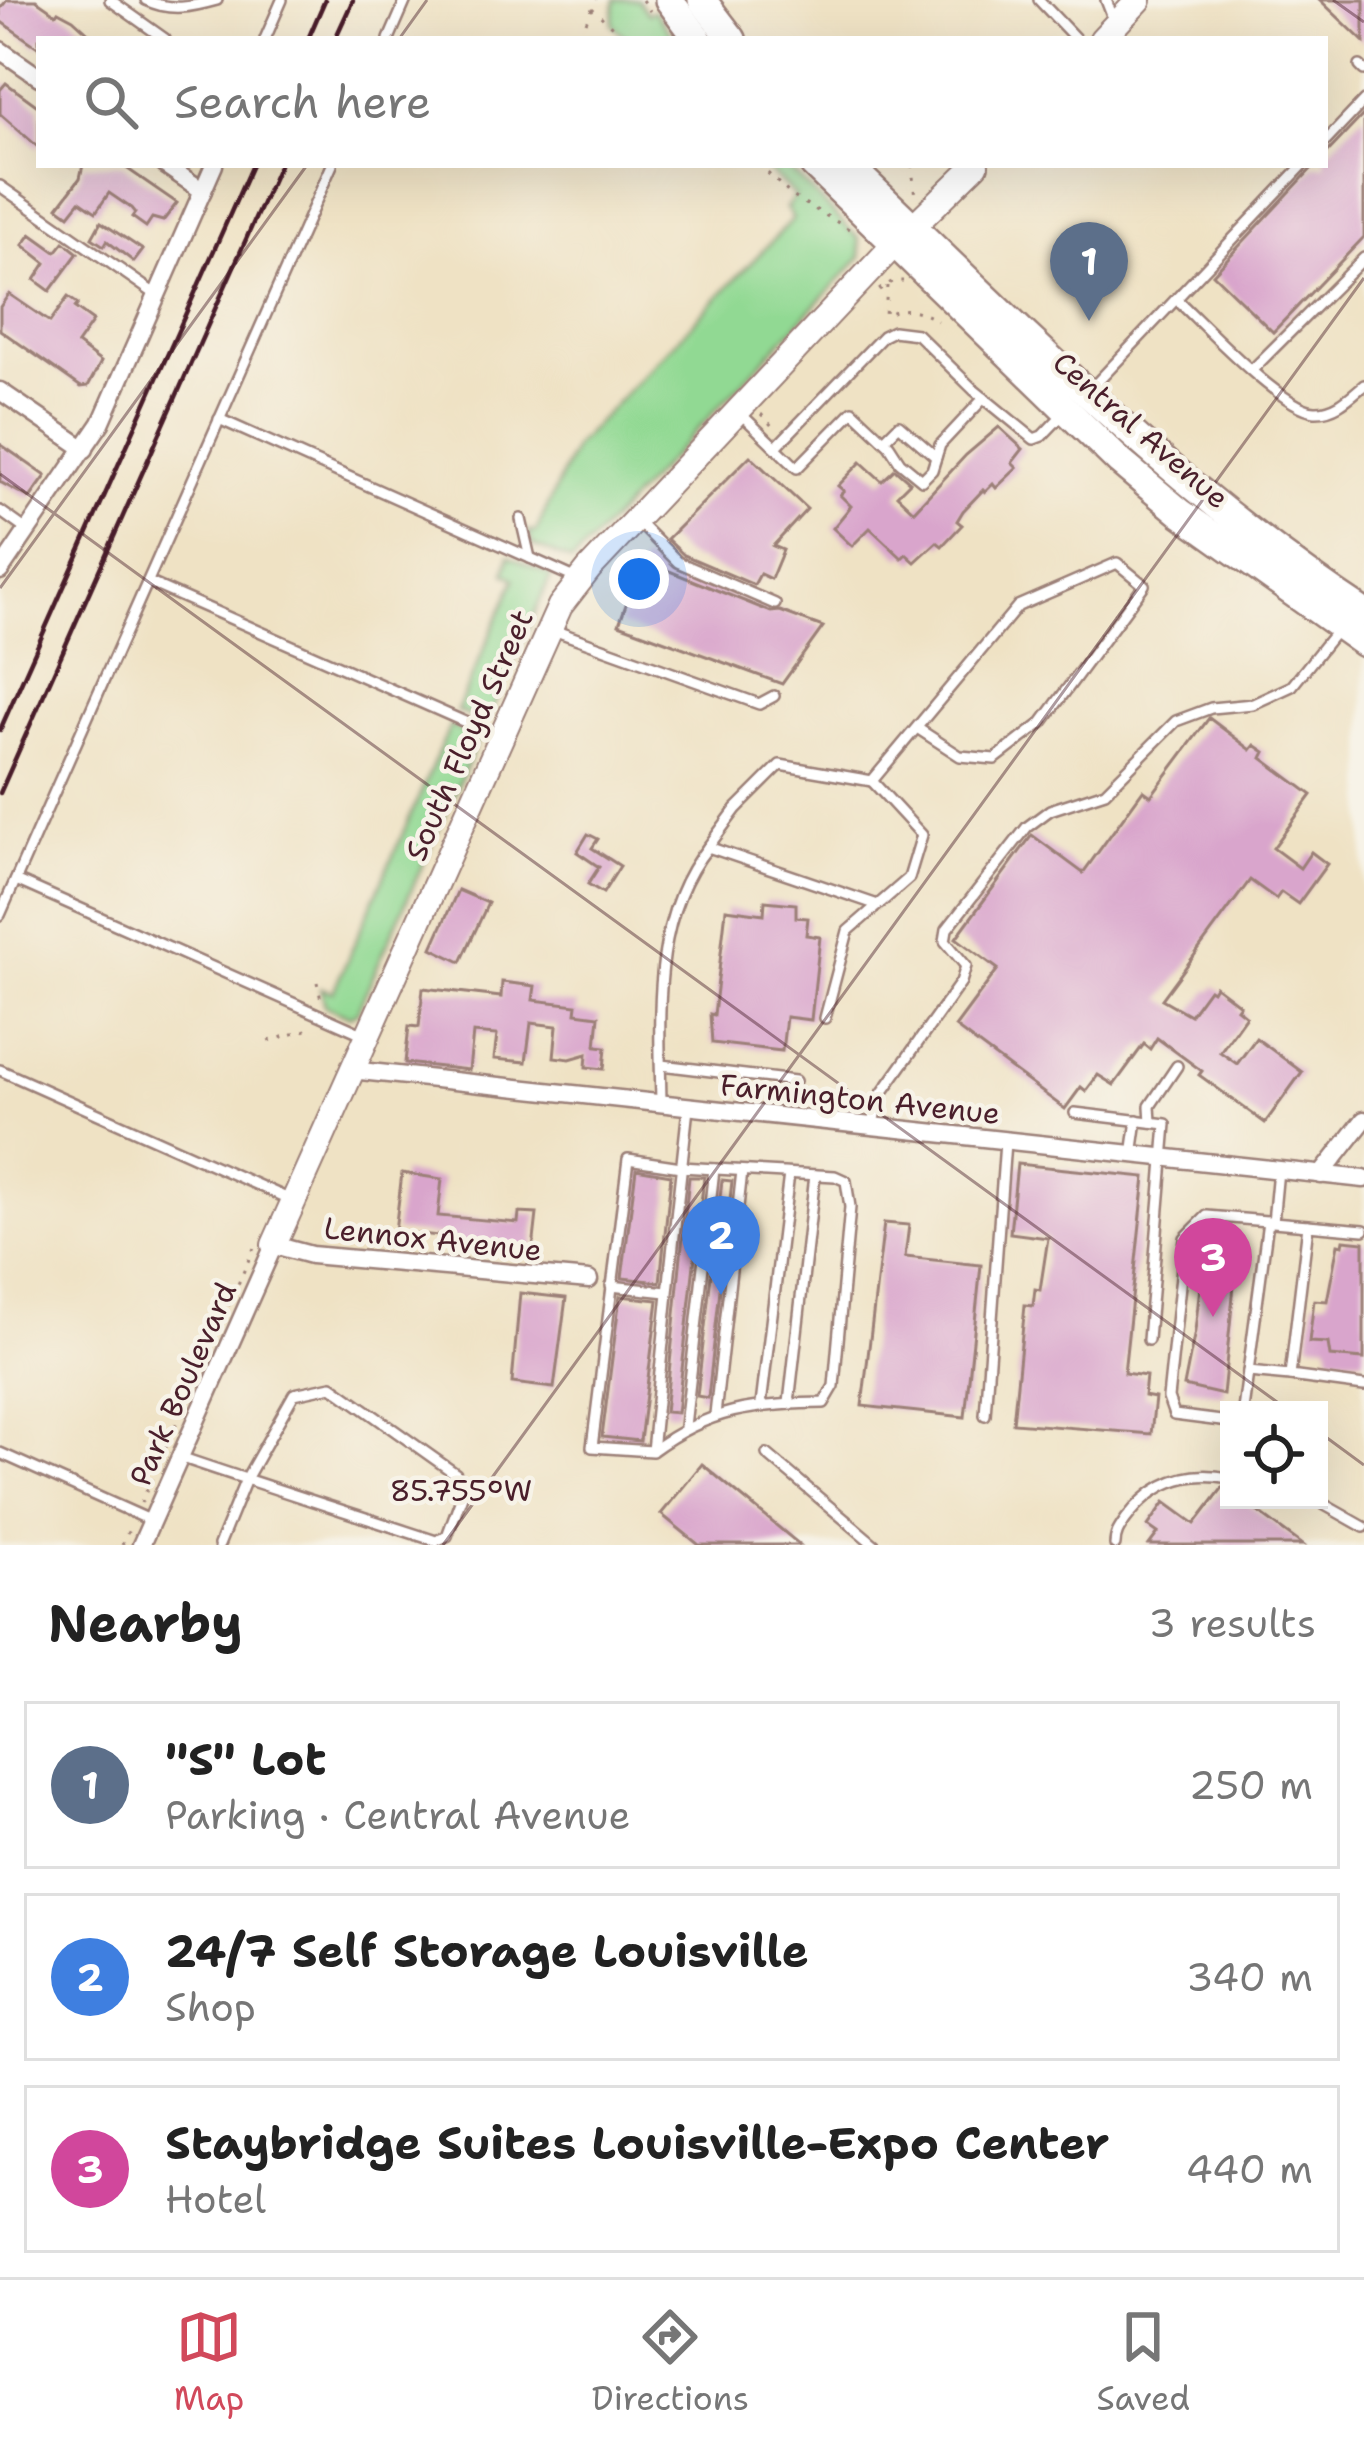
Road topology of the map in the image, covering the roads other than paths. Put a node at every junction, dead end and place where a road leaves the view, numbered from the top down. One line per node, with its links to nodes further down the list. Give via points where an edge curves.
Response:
1 (110, 0): 12 (lane)
2 (146, 0): 3 (lane, via 185,8)
3 (217, 0)
4 (282, 0): 13 (lane)
5 (406, 0): 14 (lane)
6 (702, 0): 16 (main road)
7 (1039, 0): 17 (lane)
8 (1106, 0): 11 (lane)
9 (1139, 0): 11 (street)
10 (658, 4): 15 (main road)
11 (1109, 32)
12 (161, 36)
13 (266, 36)
14 (390, 36)
15 (695, 36)
16 (731, 36)
17 (1073, 36)
18 (0, 50): 19 (street)
19 (36, 75)
20 (1364, 101): 21 (lane)
21 (1328, 139)
22 (169, 168): 30 (street)
23 (213, 168): 30 (street)
24 (331, 168): 43 (lane)
25 (819, 168): 31 (main road)
26 (851, 168): 31 (main road)
27 (973, 168): 31 (street, South Floyd Street)
28 (1300, 168): 34 (lane)
29 (0, 186): 33 (lane)
30 (203, 191): 33 (street)
31 (908, 224): 40 (main road, Central Avenue); 42 (street, South Floyd Street)
32 (1364, 259): 35 (lane)
33 (158, 296): 46 (street)
34 (1176, 299): 35 (lane); 40 (lane)
35 (1252, 370): 36 (lane, via 1278,394 1318,411)
36 (1364, 385)
37 (0, 391): 46 (street)
38 (831, 391): 39 (lane, via 893,331 917,334); 41 (lane); 45 (lane)
39 (984, 398): 40 (lane, via 1034,439); 47 (lane)
40 (1076, 403): 57 (main road, Central Avenue, via 1181,513)
41 (853, 411): 44 (lane); 45 (lane, via 797,468)
42 (750, 412): 45 (lane); 50 (street, South Floyd Street)
43 (219, 419): 52 (lane); 55 (lane)
44 (884, 440): 47 (lane, via 899,425); 47 (lane, via 922,480)
45 (776, 447)
46 (85, 449): 51 (street)
47 (936, 457)
48 (0, 511): 51 (lane)
49 (520, 519): 52 (lane)
50 (636, 520): 54 (street, South Floyd Street); 56 (lane, via 678,562)
51 (28, 531): 53 (street)
52 (530, 558): 54 (lane)
53 (0, 572)
54 (580, 580): 58 (street, South Floyd Street)
55 (148, 582): 62 (lane); 65 (lane)
56 (775, 604)
57 (1355, 609): 59 (main road, Central Avenue); 81 (lane, via 1292,686 1176,721 1105,792 1050,810 1027,827 946,929 945,940 966,966 961,982 880,1096)
58 (548, 628): 60 (lane, via 759,704); 62 (street, South Floyd Street)
59 (1364, 643)
60 (774, 696)
61 (916, 728): 61 (lane, via 1018,606 1117,562 1144,585 1042,723 995,759 960,756); 63 (lane)
62 (499, 737): 69 (street, South Floyd Street)
63 (872, 782): 64 (lane, via 780,765); 66 (lane, via 922,835 909,878)
64 (708, 847): 66 (lane); 70 (lane, via 688,872 665,949)
65 (16, 880): 67 (lane); 69 (lane)
66 (875, 904): 68 (lane, via 848,931)
67 (0, 915)
68 (825, 1018)
69 (367, 1036): 73 (street, South Floyd Street)
70 (661, 1065): 74 (lane); 75 (lane)
71 (1177, 1066): 80 (lane, via 1150,1106)
72 (0, 1070): 93 (lane)
73 (352, 1070): 75 (street, Farmington Avenue); 93 (street, South Floyd Street)
74 (795, 1081)
75 (661, 1105): 76 (street, Farmington Avenue)
76 (688, 1108): 81 (street, Farmington Avenue); 85 (lane)
77 (1075, 1113): 78 (lane)
78 (1137, 1120): 80 (lane); 83 (lane)
79 (1364, 1120): 90 (street)
80 (1151, 1122): 84 (lane, via 1166,1124)
81 (872, 1127): 82 (street, Farmington Avenue)
82 (1005, 1142): 83 (street, Farmington Avenue); 109 (lane)
83 (1132, 1155): 84 (street, Farmington Avenue)
84 (1163, 1159): 87 (street, Farmington Avenue); 101 (lane)
85 (681, 1167): 86 (lane); 99 (lane, via 625,1163); 100 (lane)
86 (714, 1169): 88 (lane); 111 (lane)
87 (1278, 1170): 90 (street, Farmington Avenue); 94 (lane)
88 (742, 1171): 89 (lane); 108 (lane)
89 (789, 1174): 91 (lane); 107 (lane)
90 (1321, 1174): 92 (street, Farmington Avenue)
91 (815, 1175): 106 (lane); 106 (lane, via 835,1176 850,1188 834,1386 824,1402)
92 (1364, 1179)
93 (294, 1201): 97 (street, South Floyd Street)
94 (1270, 1221): 95 (lane); 102 (lane); 110 (lane, via 1207,1216 1185,1238 1168,1398 1174,1415)
95 (1308, 1225): 96 (lane); 103 (lane)
96 (1364, 1230)
97 (266, 1242): 98 (street, Lennox Avenue, via 310,1255); 115 (street, Park Boulevard)
98 (589, 1280)
99 (610, 1286): 100 (lane); 112 (lane, via 592,1447)
100 (668, 1292): 112 (lane)
101 (1148, 1340)
102 (1248, 1372): 103 (lane); 105 (lane)
103 (1290, 1376): 104 (lane)
104 (1364, 1386)
105 (1245, 1401)
106 (790, 1403): 107 (lane)
107 (761, 1405): 108 (lane)
108 (715, 1415): 111 (lane)
109 (985, 1415)
110 (1220, 1421)
111 (685, 1427): 112 (lane)
112 (652, 1451)
113 (0, 1454): 119 (lane)
114 (767, 1454): 123 (lane)
115 (180, 1457): 117 (lane); 119 (street, Park Boulevard)
116 (1220, 1477): 124 (lane, via 1186,1475 1160,1485 1137,1504)
117 (246, 1479): 117 (lane, via 436,1541 447,1537 464,1490 456,1474 332,1386 295,1394); 122 (lane)
118 (1328, 1507): 120 (lane)
119 (152, 1521): 121 (street, Park Boulevard)
120 (1364, 1527)
121 (141, 1545)
122 (219, 1545)
123 (875, 1545)
124 (1115, 1545)

